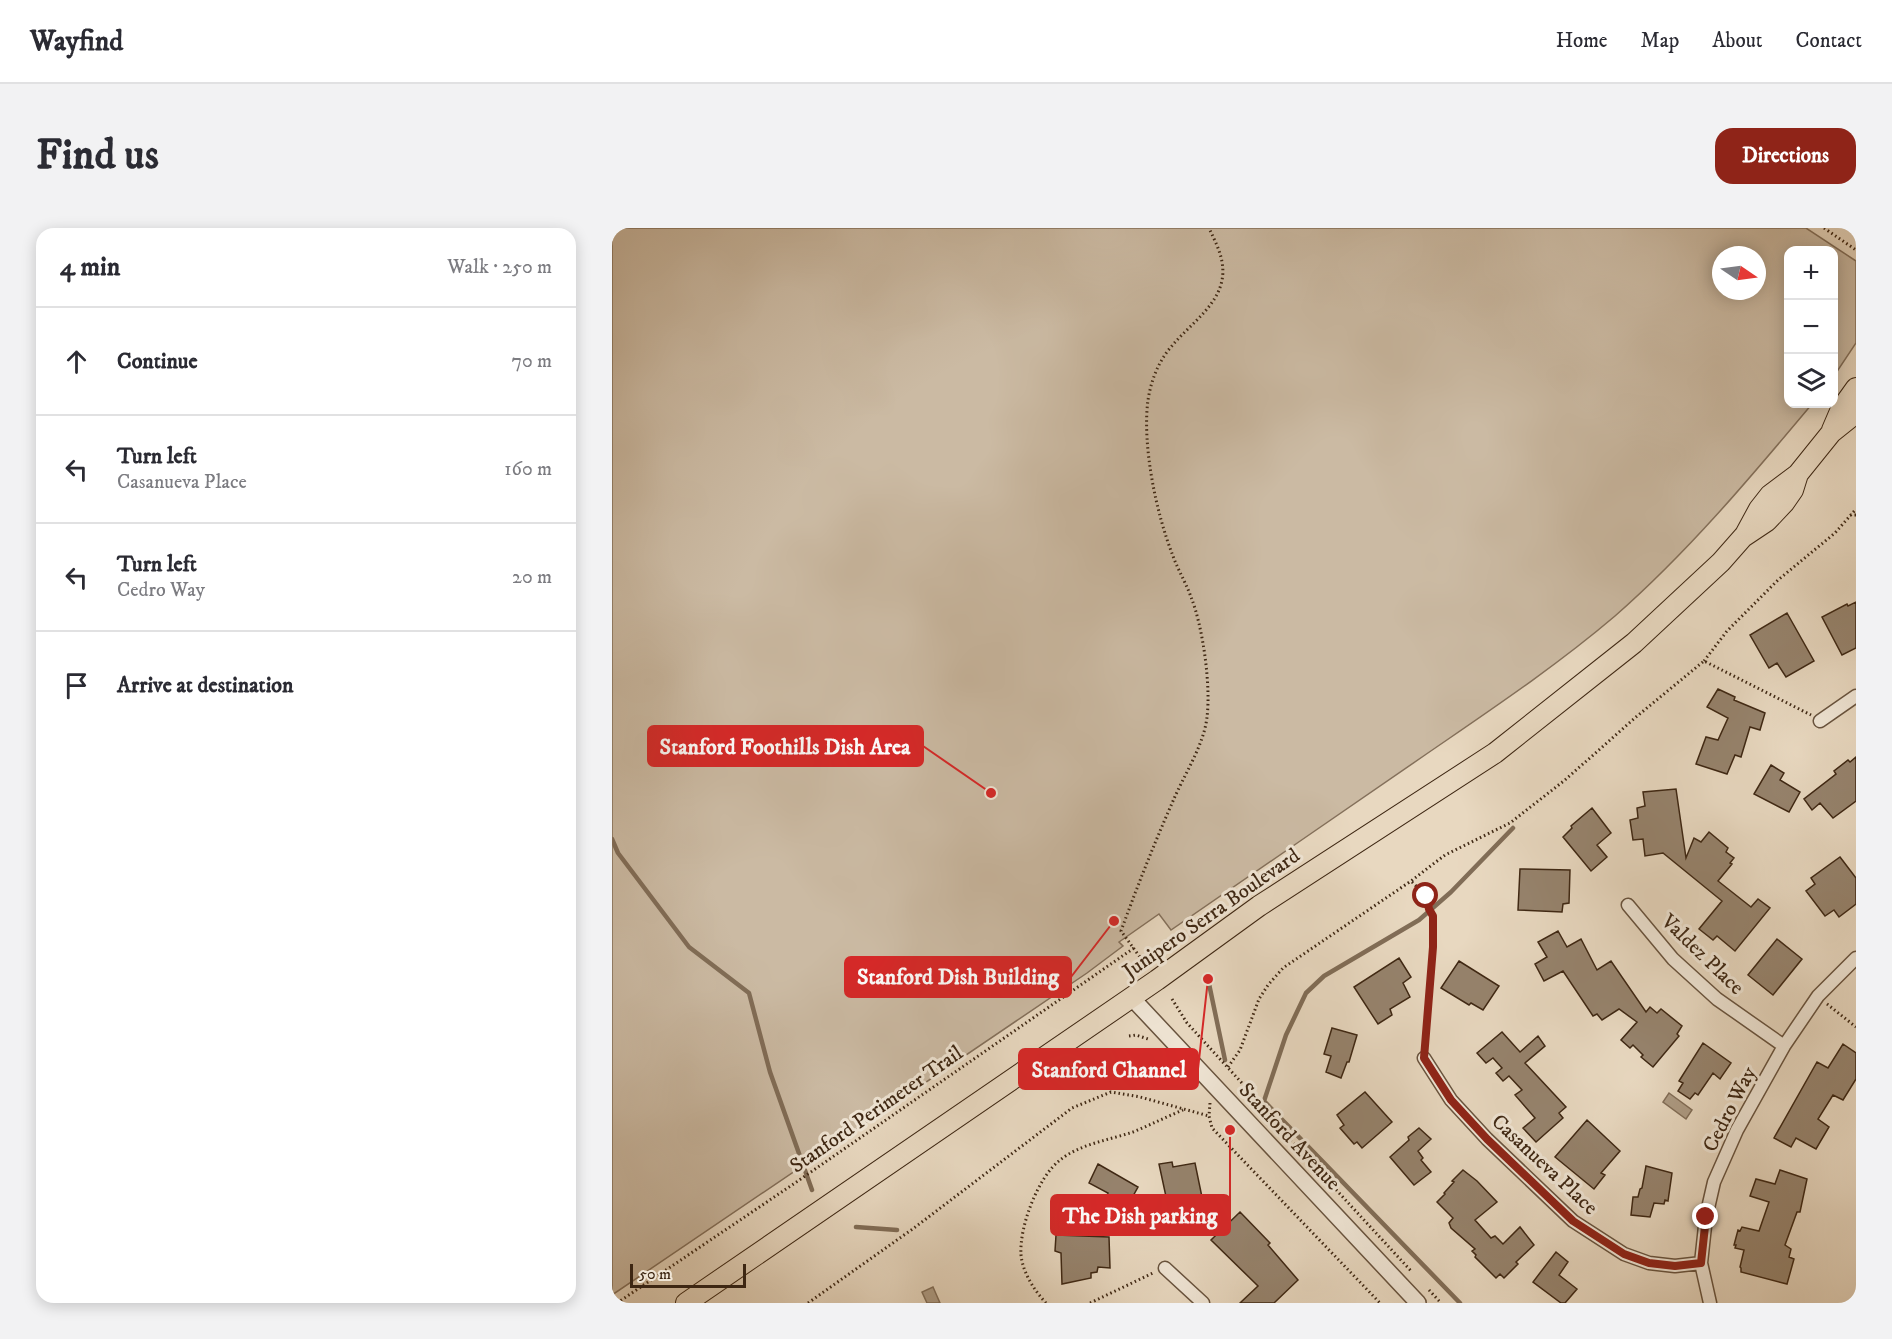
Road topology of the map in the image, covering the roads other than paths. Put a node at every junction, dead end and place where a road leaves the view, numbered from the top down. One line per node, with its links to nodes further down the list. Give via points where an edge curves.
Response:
1 (1856, 388): 3 (main road, Junipero Serra Boulevard)
2 (1856, 413): 3 (main road, Junipero Serra Boulevard)
3 (1831, 433): 8 (main road, Junipero Serra Boulevard, via 1798,474 1770,495 1743,537 1720,562 1634,643 1496,753 1259,906)
4 (1856, 696): 5 (street)
5 (1820, 720)
6 (1628, 905): 9 (street, Valdez Place, via 1673,958 1717,999)
7 (1856, 958): 9 (street, Cedro Way, via 1818,996)
8 (1131, 997): 13 (main road, Junipero Serra Boulevard); 15 (street, Stanford Avenue)
9 (1784, 1046): 11 (street, Cedro Way, via 1737,1130 1714,1182)
10 (1424, 1058): 11 (street, Casanueva Place, via 1451,1100 1573,1221 1624,1254 1649,1263)
11 (1701, 1263): 16 (street, Cedro Way)
12 (1165, 1268): 14 (street)
13 (686, 1303)
14 (1203, 1303)
15 (1418, 1303)
16 (1710, 1303)

